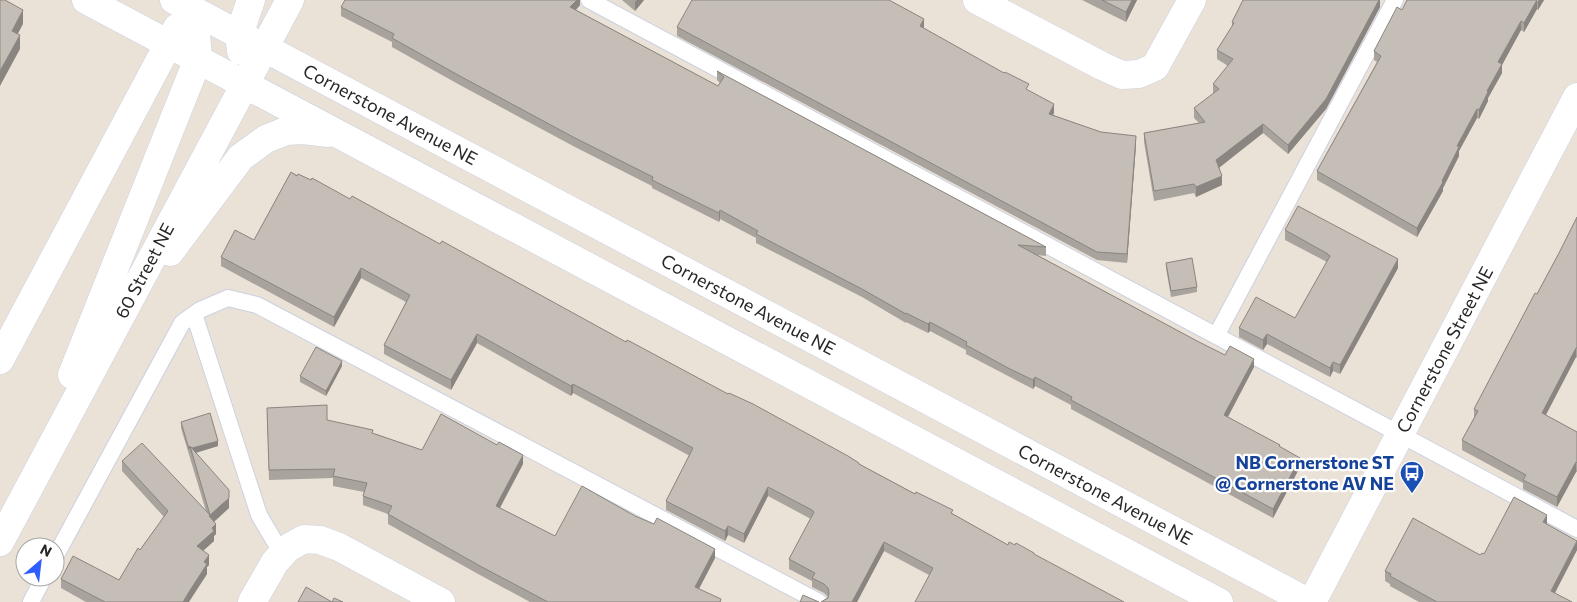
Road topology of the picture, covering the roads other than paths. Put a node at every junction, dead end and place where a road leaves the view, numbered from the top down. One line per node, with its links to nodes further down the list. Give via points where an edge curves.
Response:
1 (86, 0): 10 (street)
2 (251, 0): 9 (street)
3 (290, 0): 11 (street, 60 Street NE)
4 (588, 0): 18 (lane)
5 (977, 0): 6 (street, via 1122,75 1139,74 1155,67)
6 (1192, 0)
7 (1396, 0): 18 (lane)
8 (184, 2): 9 (street, Cornerstone Avenue NE); 10 (street); 12 (street, via 196,32)
9 (239, 35): 11 (street, Cornerstone Avenue NE); 13 (street)
10 (168, 43): 12 (street); 19 (street)
11 (264, 48): 13 (street, 60 Street NE); 32 (street, Cornerstone Avenue NE)
12 (198, 59): 13 (street); 21 (street)
13 (245, 84): 15 (street); 17 (street, 60 Street NE)
14 (1577, 97): 20 (street, Cornerstone Street NE)
15 (338, 134): 17 (street, via 286,131 266,139 241,157); 31 (street)
16 (194, 314): 23 (lane, via 182,323); 25 (lane, via 259,515); 30 (lane, via 228,298 257,305)
17 (116, 324): 21 (street, 60 Street NE)
18 (1216, 336): 20 (lane)
19 (0, 360)
20 (1400, 435): 22 (lane); 33 (street, Cornerstone Street NE)
21 (19, 506): 24 (street, 60 Street NE)
22 (1577, 529)
23 (65, 539)
24 (0, 542)
25 (282, 554): 28 (street); 29 (street, via 304,539 320,540)
26 (39, 587): 27 (lane)
27 (31, 602)
28 (252, 602)
29 (441, 602)
30 (819, 602)
31 (1219, 602)
32 (1308, 602)
33 (1312, 602)

